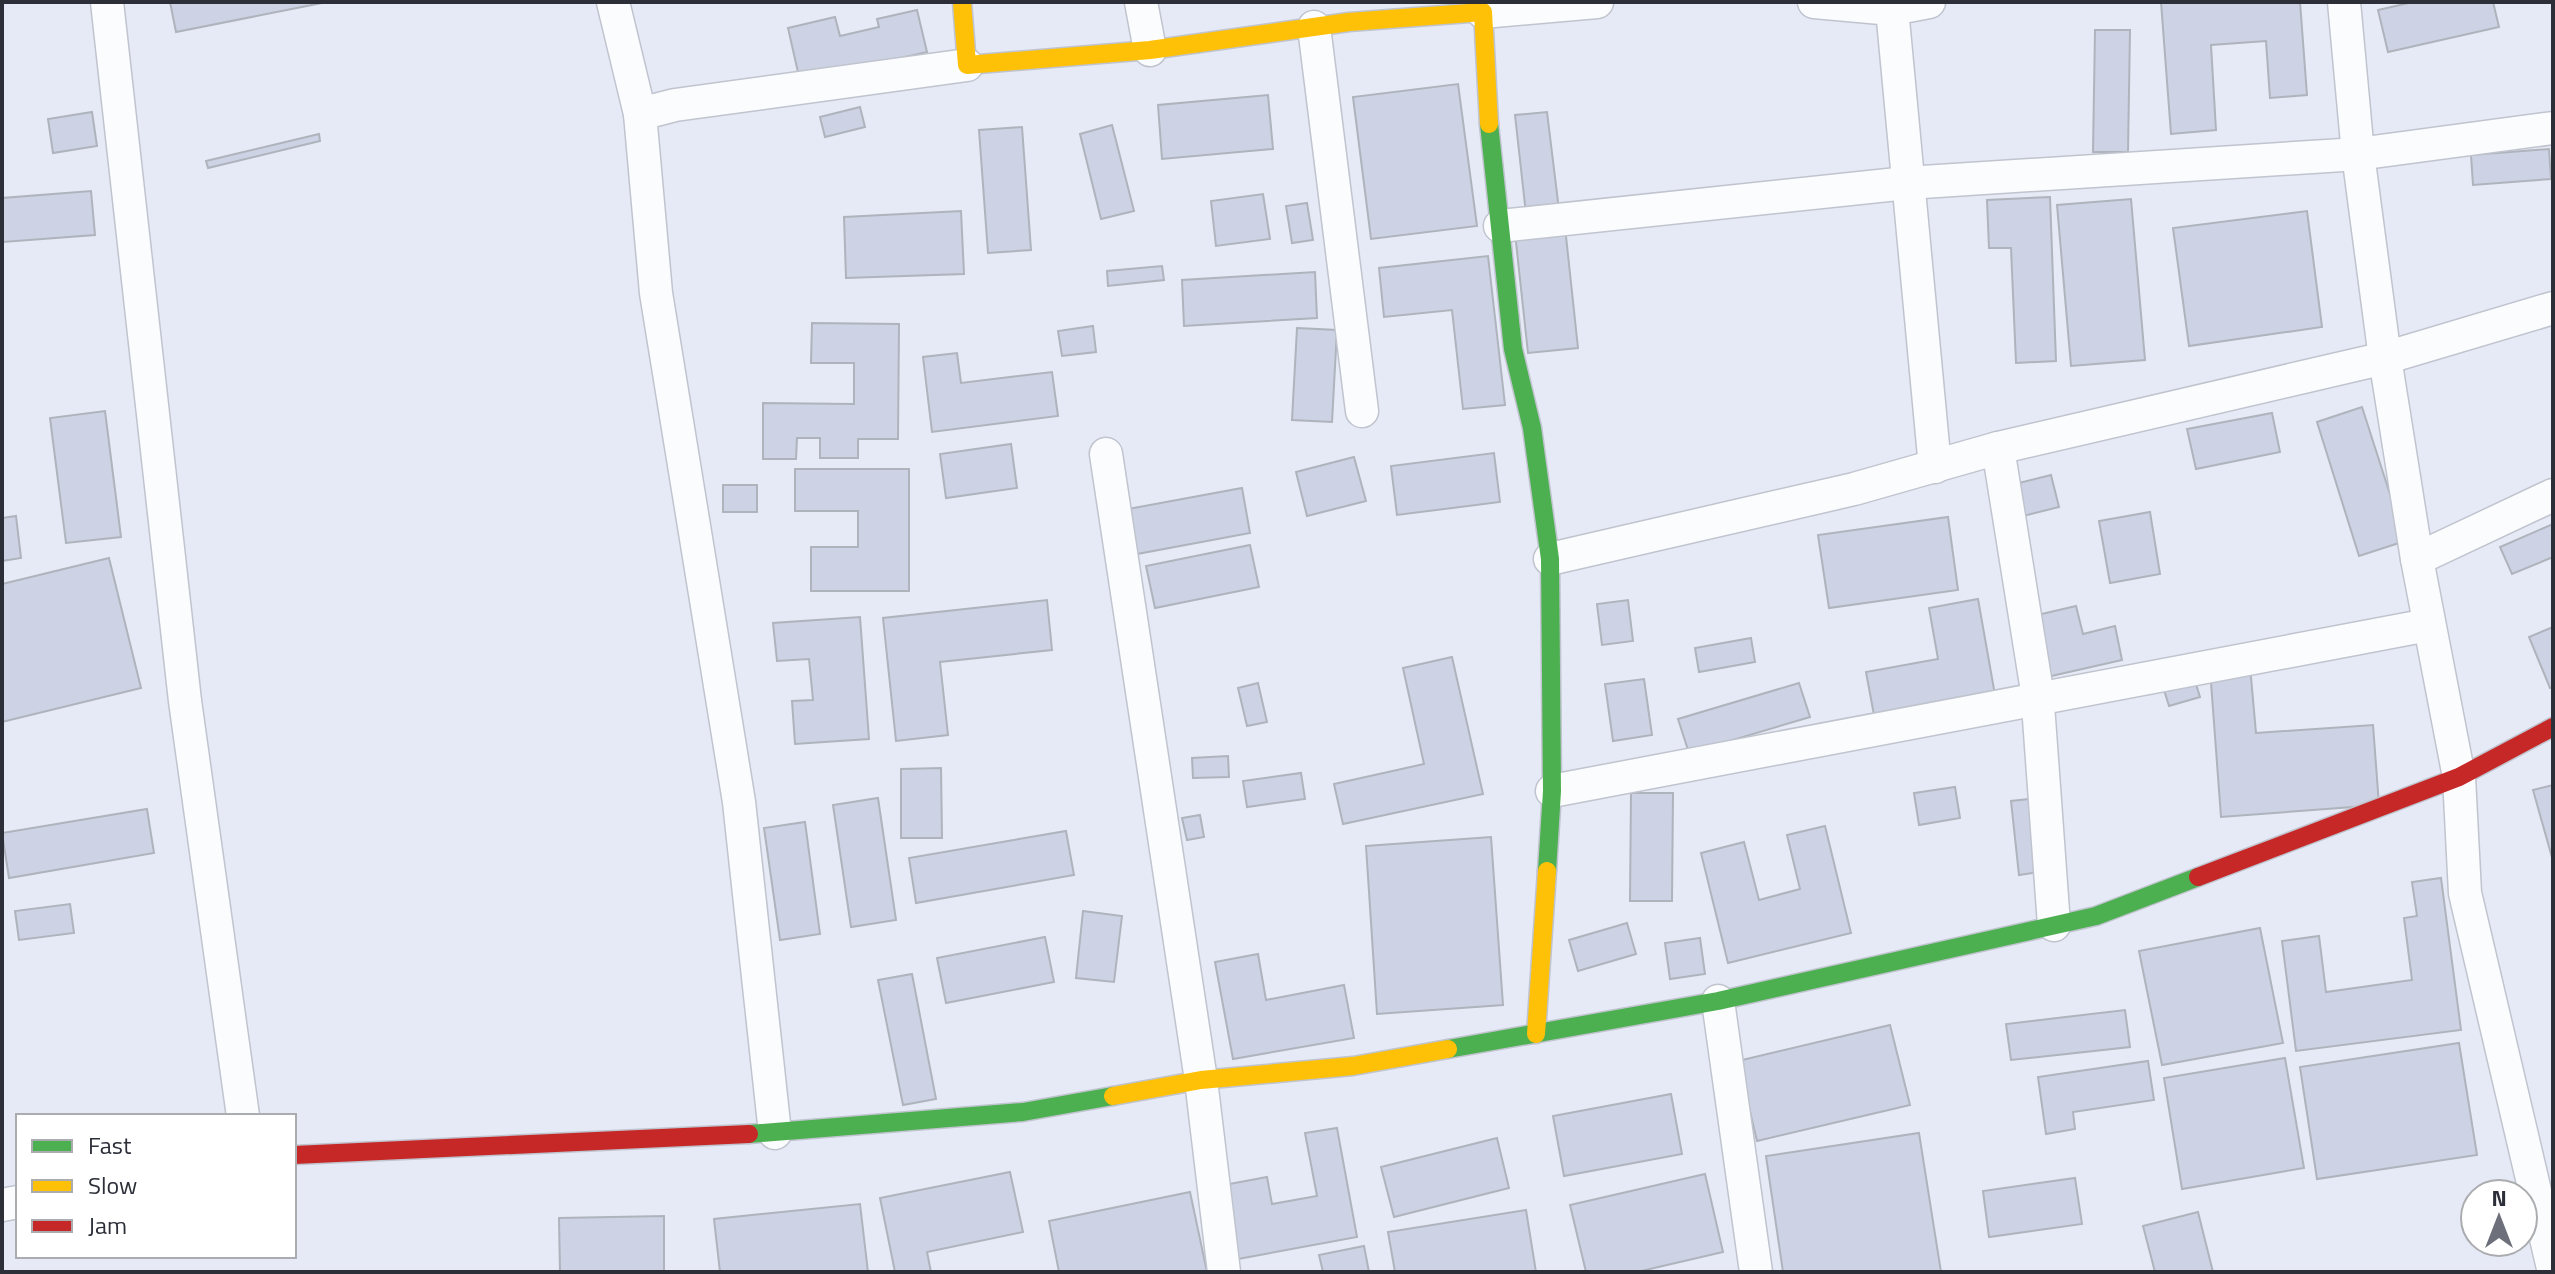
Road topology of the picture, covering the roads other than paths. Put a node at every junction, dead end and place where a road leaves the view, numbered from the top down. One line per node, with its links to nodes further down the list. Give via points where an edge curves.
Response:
1 (107, 2): 38 (street, via 185,701)
2 (613, 2): 15 (street)
3 (962, 2): 14 (street)
4 (1141, 2): 13 (street)
5 (1597, 2): 11 (street)
6 (1814, 2): 9 (street)
7 (1929, 2): 9 (street)
8 (2344, 2): 17 (street)
9 (1892, 9): 18 (street)
10 (1347, 12): 11 (street); 12 (street)
11 (1483, 12): 19 (street, via 1490,154)
12 (1314, 27): 13 (street); 22 (street)
13 (1150, 50): 14 (street)
14 (967, 65): 15 (street)
15 (640, 114): 39 (street, via 656,293 739,802)
16 (2553, 128): 17 (street)
17 (2358, 154): 18 (street); 21 (street)
18 (1907, 183): 19 (street); 25 (street)
19 (1500, 226): 27 (street, via 1513,349 1532,428)
20 (2553, 308): 21 (street)
21 (2385, 358): 23 (street); 28 (street)
22 (1362, 411)
23 (1998, 448): 25 (street); 30 (street)
24 (1106, 454): 37 (street)
25 (1935, 467): 27 (street)
26 (2553, 495): 28 (street)
27 (1550, 559): 33 (street)
28 (2417, 559): 29 (street)
29 (2428, 625): 30 (street); 32 (street)
30 (2037, 699): 33 (street); 34 (street)
31 (2553, 727): 32 (street)
32 (2459, 777): 34 (street, via 2096,916); 41 (street, via 2465,893)
33 (1552, 791): 36 (street)
34 (2054, 925): 35 (street)
35 (1718, 1001): 36 (street); 43 (street)
36 (1536, 1034): 37 (street, via 1353,1066)
37 (1201, 1080): 39 (street, via 1023,1112); 42 (street)
38 (243, 1114)
39 (775, 1133): 40 (street)
40 (296, 1155)
41 (2553, 1268)
42 (1224, 1272)
43 (1756, 1272)

